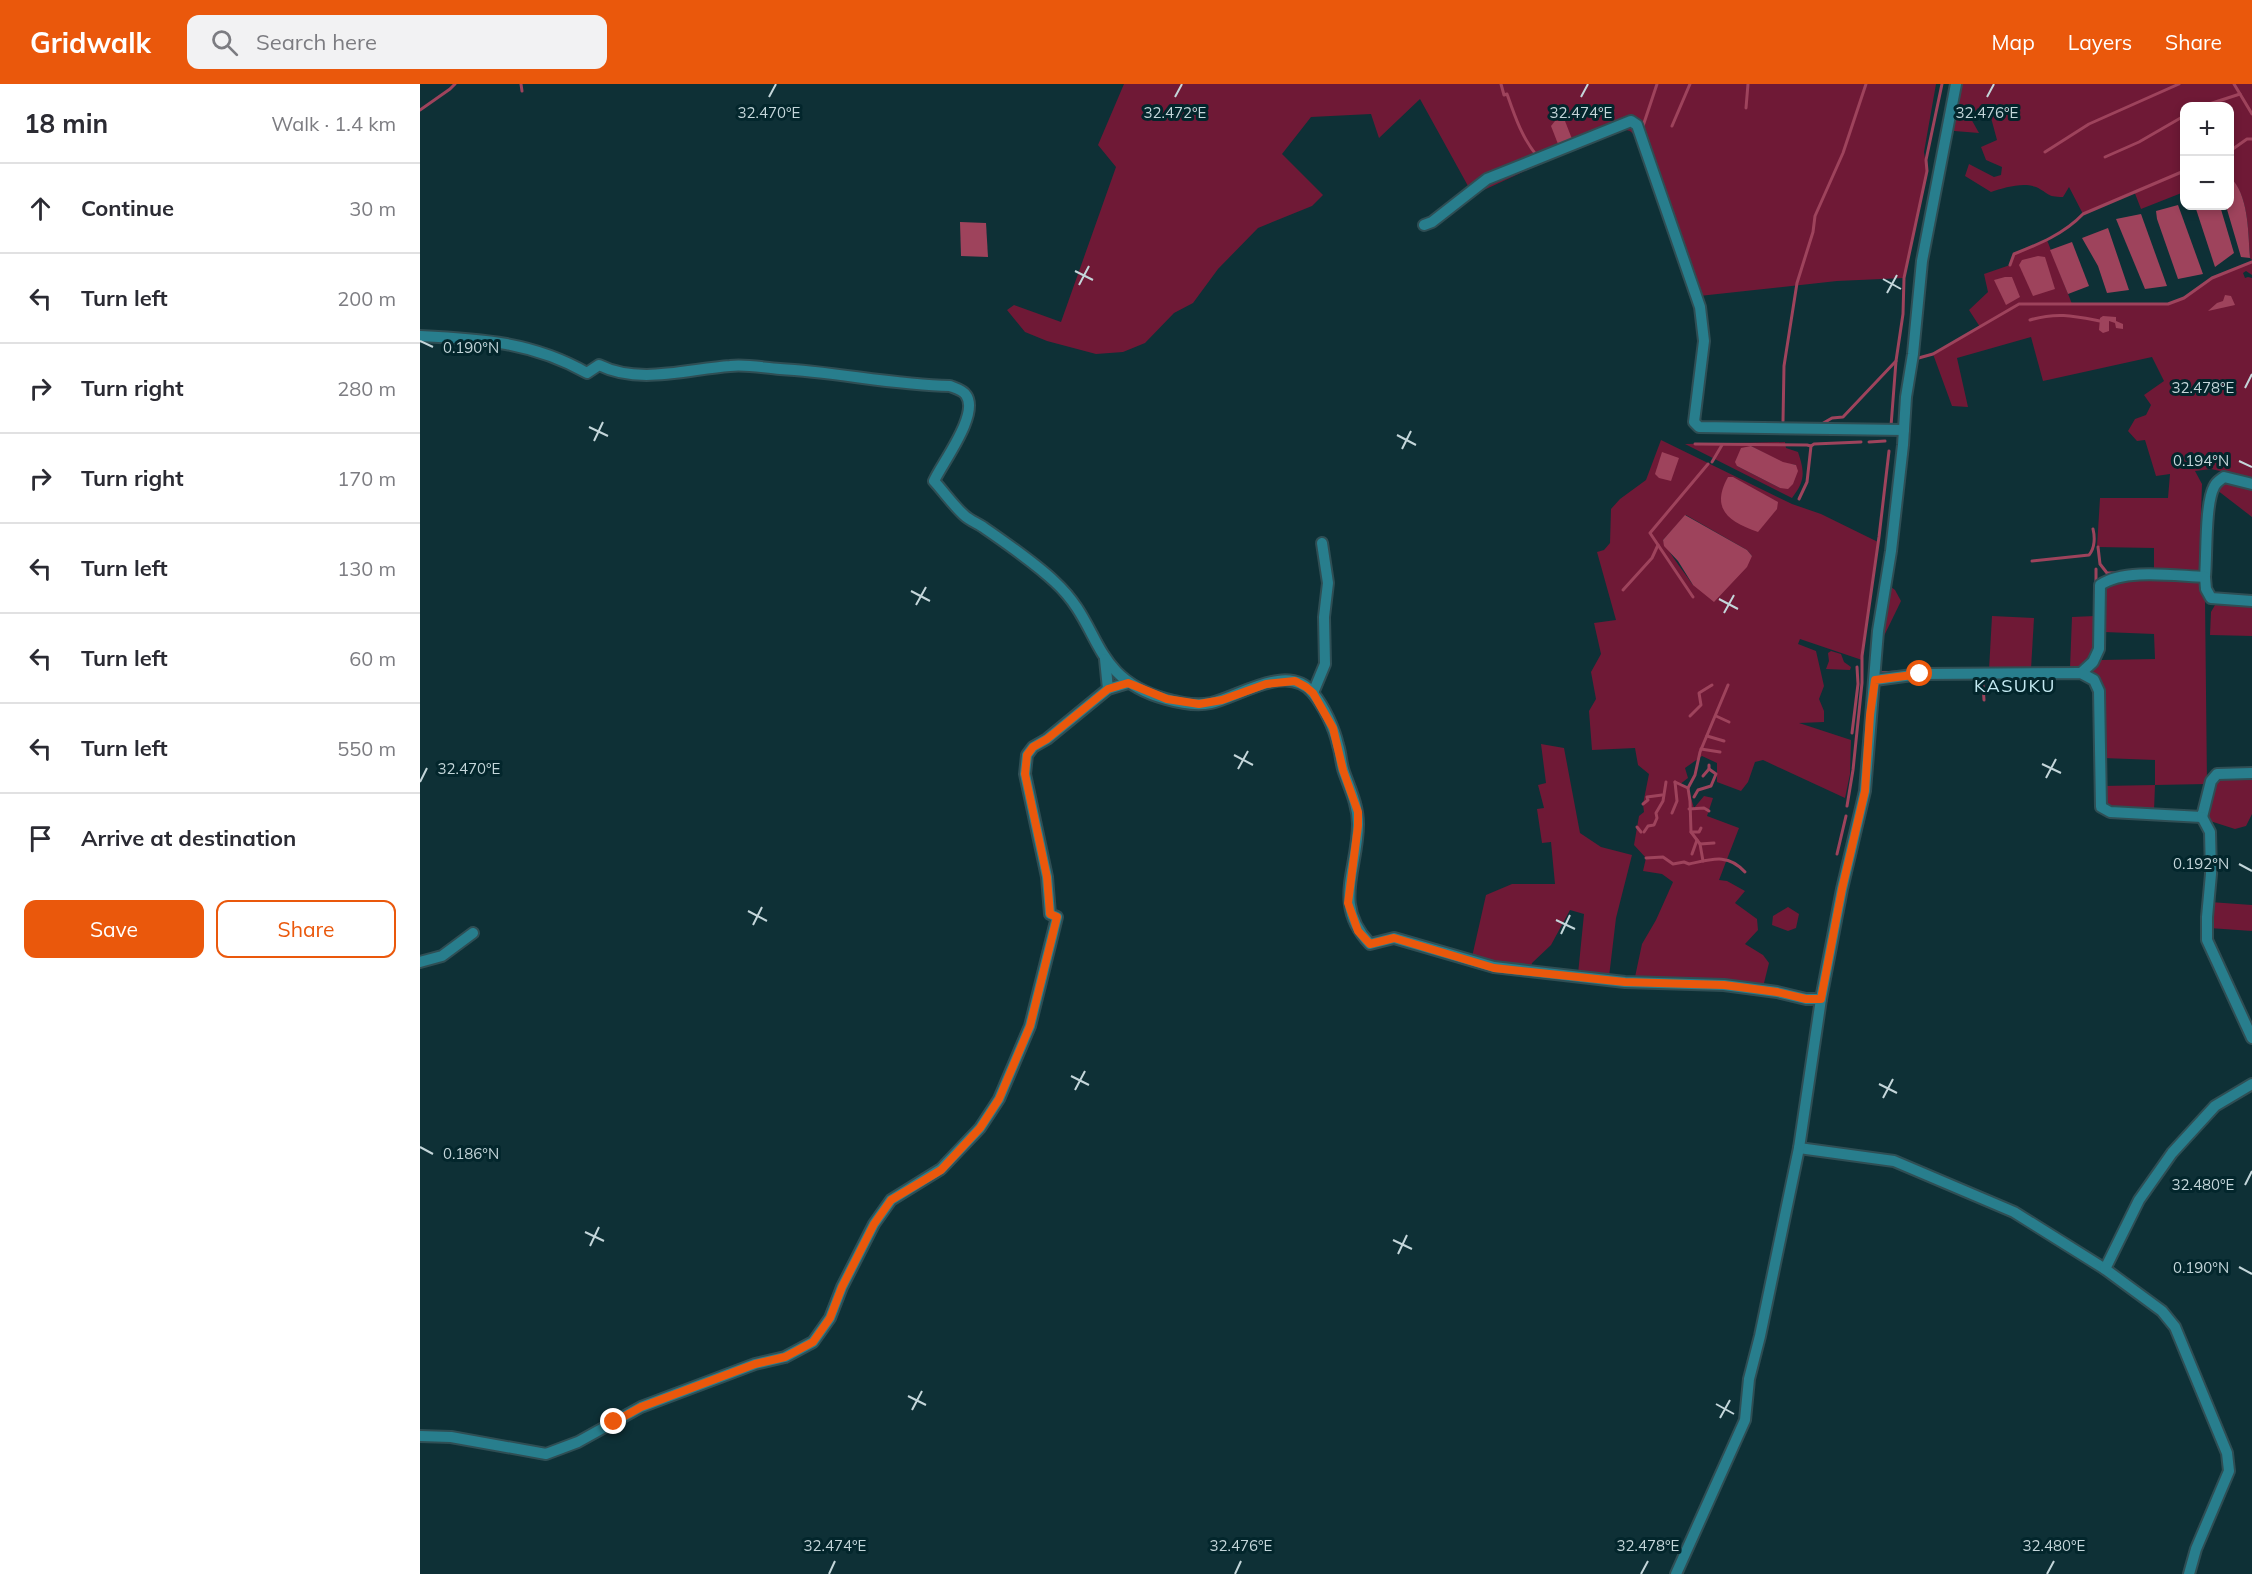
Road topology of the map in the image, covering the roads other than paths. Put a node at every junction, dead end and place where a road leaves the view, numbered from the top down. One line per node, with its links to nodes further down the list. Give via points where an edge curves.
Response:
1 (1956, 84): 4 (street, via 1922,261)
2 (1424, 225): 4 (street, via 1487,179 1631,121 1637,125 1700,307 1704,341 1694,422 1699,427)
3 (420, 336): 9 (street, via 523,346 567,361 588,373 599,365 651,376 732,365 808,370 960,390 969,401 966,419 934,481 964,515 1054,580 1069,596)
4 (1904, 430): 11 (street)
5 (2252, 483): 7 (street, via 2224,477 2215,484 2208,519)
6 (1322, 543): 14 (street, via 1328,583 1325,664)
7 (2205, 577): 8 (street, via 2211,598); 10 (street, via 2123,575 2100,585 2099,649)
8 (2252, 601)
9 (1105, 658): 12 (street); 13 (street)
10 (2081, 673): 11 (street, via 1920,674); 16 (street, via 2094,681 2099,691 2101,807 2110,812)
11 (1875, 680): 19 (street, via 1865,791)
12 (1128, 683): 13 (street); 14 (street, via 1167,699 1199,704 1282,681 1295,681)
13 (1108, 689): 24 (street, via 1027,755 1025,774 1047,877 1050,914 1057,917 1030,1026 999,1099 980,1128 941,1170 891,1200 863,1244 830,1318 813,1342 785,1357 755,1364 641,1407 578,1442 546,1454 451,1437)
14 (1313, 693): 19 (street, via 1333,728 1358,812 1348,903 1358,931 1370,944 1394,938 1494,968 1625,982 1724,985)
15 (2252, 773): 16 (street, via 2217,774 2211,781)
16 (2202, 817): 20 (street, via 2210,832 2207,940)
17 (473, 933): 18 (street, via 442,956)
18 (420, 962)
19 (1821, 999): 22 (street)
20 (2252, 1038)
21 (2252, 1084): 23 (street, via 2216,1106 2172,1152 2139,1200)
22 (1799, 1148): 23 (street, via 1894,1161 2014,1212); 25 (street, via 1749,1379 1745,1420)
23 (2105, 1269): 26 (street, via 2162,1311 2175,1327 2227,1453 2229,1471)
24 (420, 1436)
25 (1676, 1574)
26 (2189, 1574)

